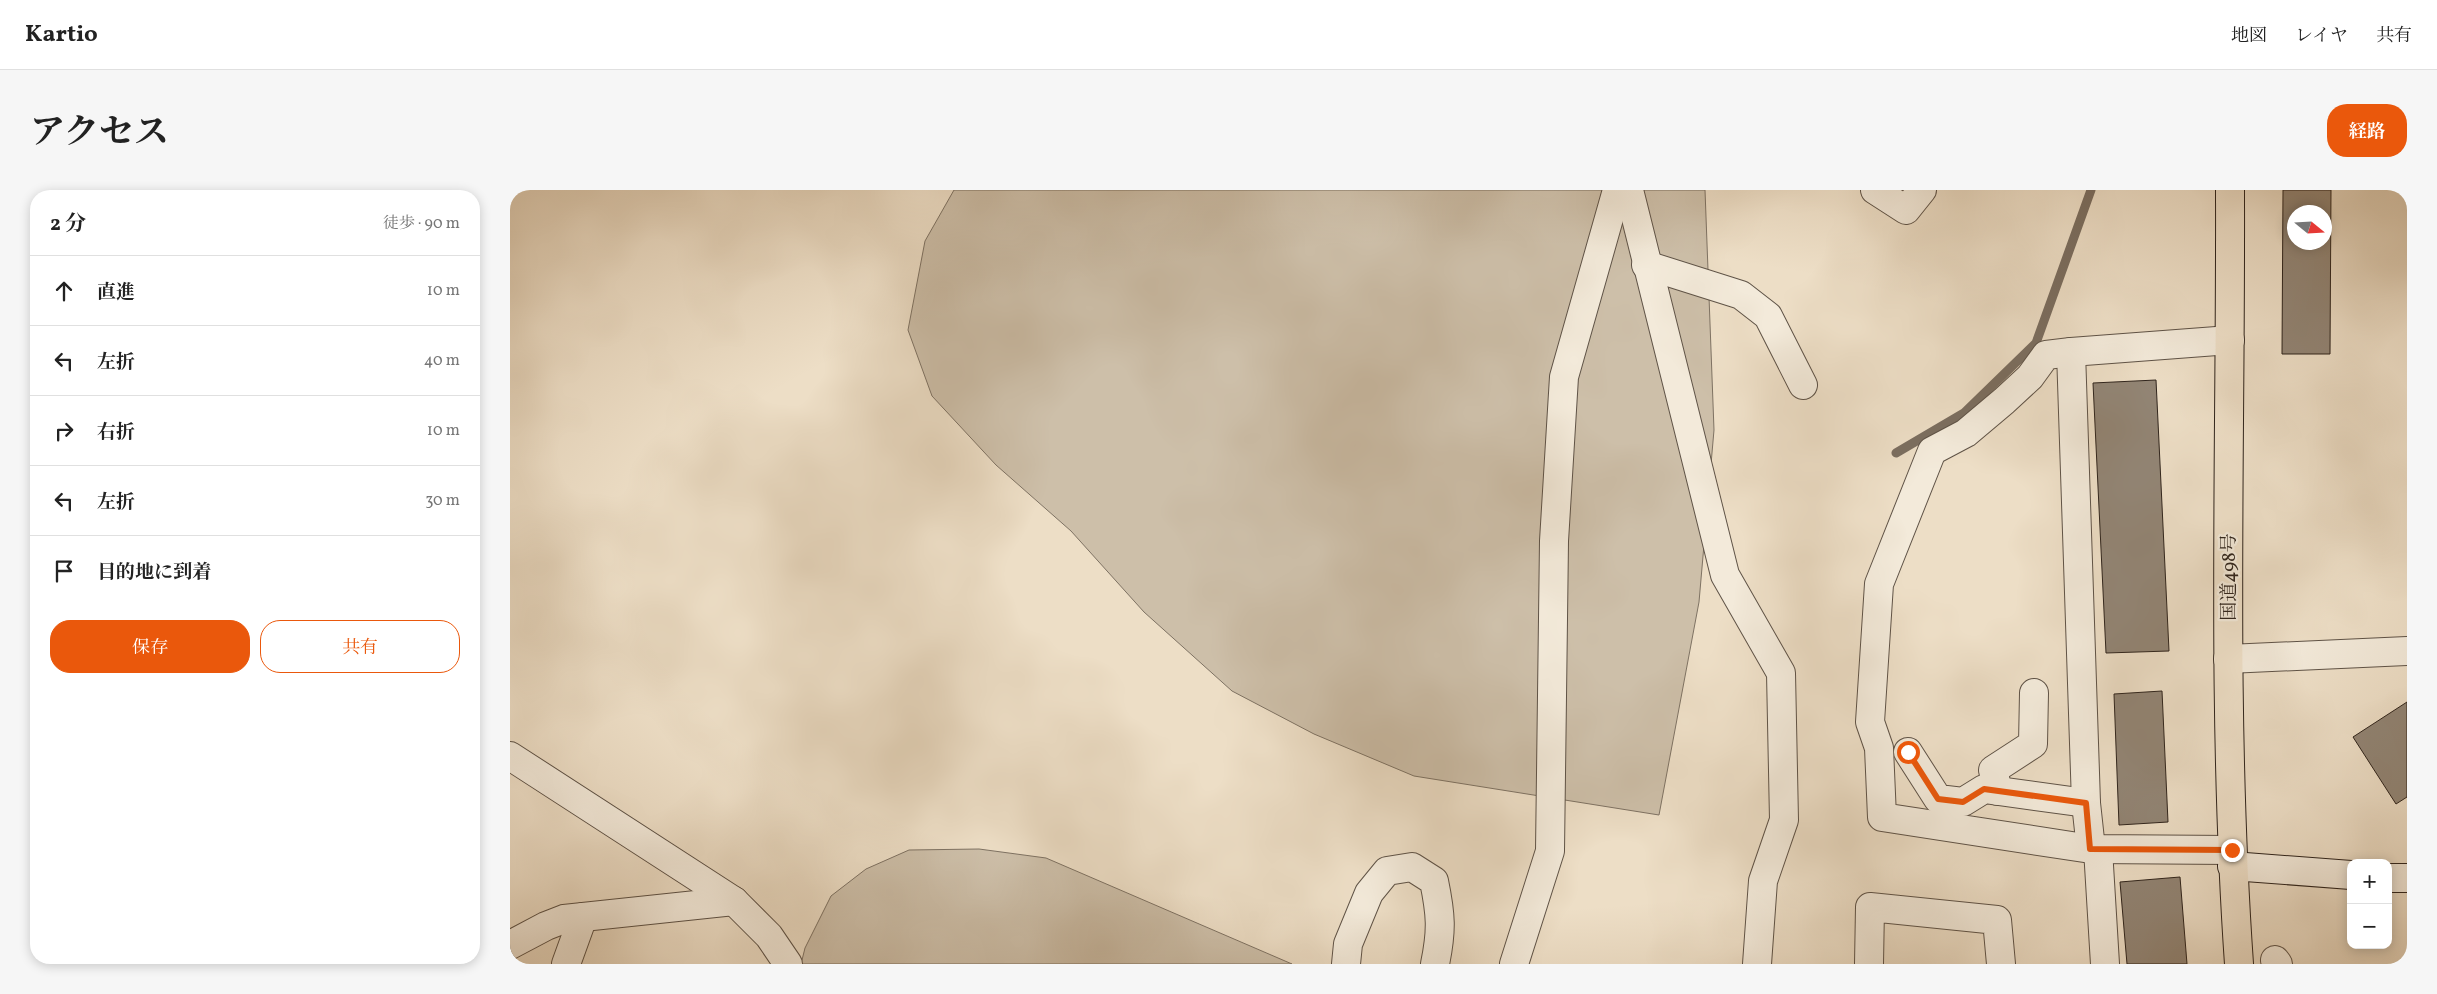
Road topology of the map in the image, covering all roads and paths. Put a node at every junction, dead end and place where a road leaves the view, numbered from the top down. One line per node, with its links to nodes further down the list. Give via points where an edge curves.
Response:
1 (1617, 190): 29 (street, via 1564,377 1554,541 1550,851)
2 (1629, 190): 6 (street)
3 (1876, 190): 4 (street, via 1906,210)
4 (1922, 190)
5 (2230, 190): 7 (highway, 国道498号)
6 (1646, 265): 9 (street, via 1741,295 1768,316); 30 (street, via 1724,576 1781,673 1784,820 1763,881)
7 (2230, 340): 8 (street); 11 (highway, 国道498号)
8 (2071, 352): 16 (street); 17 (street, via 2046,355 2030,377 1966,433 1932,451 1879,584 1870,722 1879,748 1882,817)
9 (1803, 385)
10 (2407, 651): 11 (street)
11 (2228, 659): 18 (highway, 国道498号)
12 (2034, 693): 15 (street, via 2033,744 1993,770)
13 (1908, 752): 15 (street, via 1938,799 1963,802 1984,789)
14 (510, 756): 22 (street)
15 (1998, 791): 16 (street)
16 (2086, 803): 17 (street)
17 (2094, 849): 18 (street); 33 (street)
18 (2232, 858): 19 (street); 34 (highway, 国道498号)
19 (2347, 874)
20 (2392, 878): 21 (street)
21 (2407, 878)
22 (734, 901): 23 (street); 26 (street, via 769,936)
23 (583, 917): 24 (street, via 564,919); 25 (street)
24 (510, 945)
25 (566, 964)
26 (788, 964)
27 (1346, 964): 28 (street, via 1348,944 1370,892 1387,871 1412,868 1434,881 1441,933)
28 (1435, 964)
29 (1514, 964)
30 (1757, 964)
31 (1869, 964): 32 (street, via 1870,907 1997,920)
32 (2002, 964)
33 (2104, 964)
34 (2240, 964)

